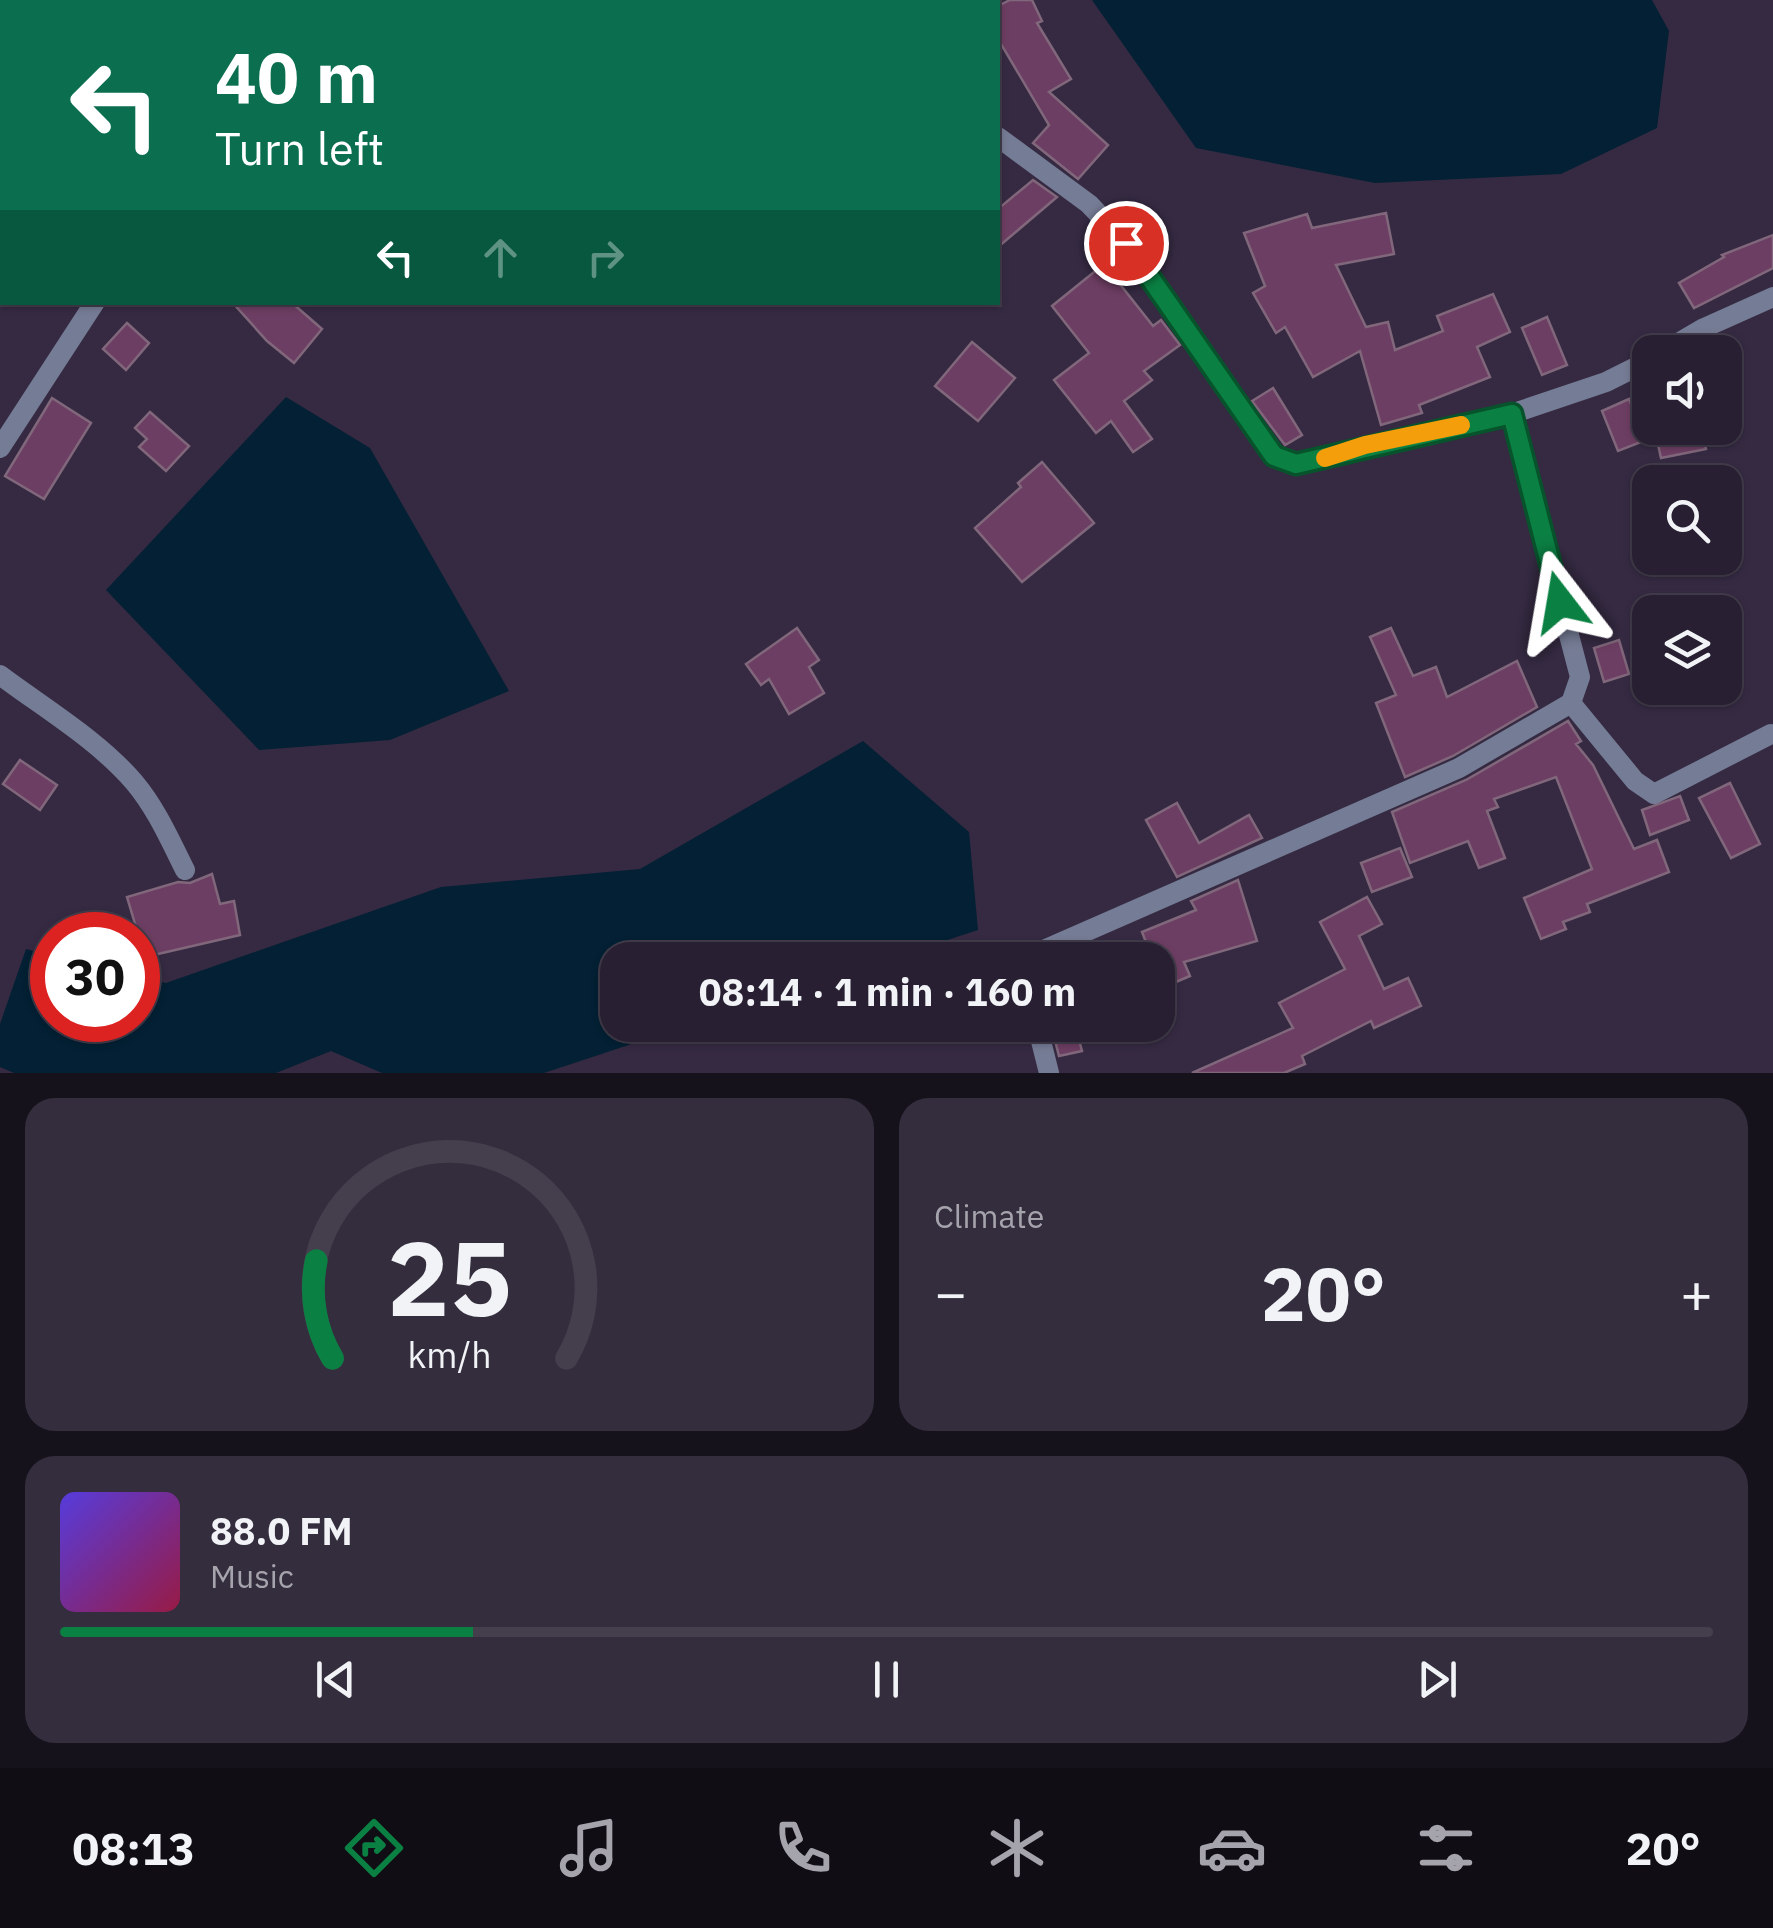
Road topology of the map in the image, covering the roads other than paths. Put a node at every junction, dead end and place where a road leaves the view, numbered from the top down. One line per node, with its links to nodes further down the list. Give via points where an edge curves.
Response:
1 (1000, 138): 6 (street, via 1089,204 1126,243 1274,456 1296,464)
2 (1773, 297): 4 (street)
3 (93, 305): 7 (street)
4 (1692, 335)
5 (1632, 369): 6 (street)
6 (1512, 414): 9 (street, via 1580,676)
7 (0, 448)
8 (0, 675): 11 (street, via 134,782)
9 (1570, 703): 10 (street, via 1654,794); 12 (street, via 1459,768)
10 (1771, 734)
11 (185, 870)
12 (1062, 942)
13 (1041, 1042): 14 (street)
14 (1049, 1073)

